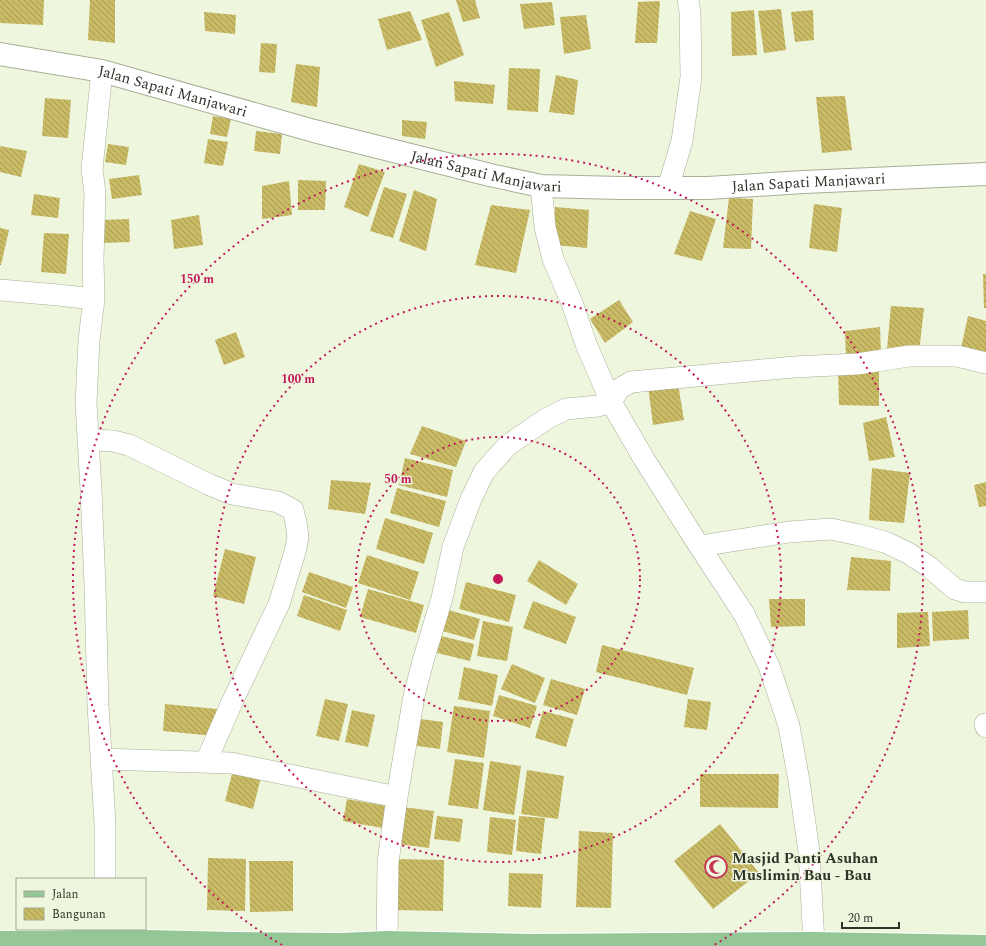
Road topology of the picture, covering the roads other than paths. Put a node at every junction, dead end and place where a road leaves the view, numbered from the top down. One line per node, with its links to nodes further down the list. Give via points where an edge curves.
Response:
1 (688, 0): 6 (street, via 691,77 682,141)
2 (0, 54): 3 (street, Jalan Sapati Manjawari)
3 (102, 71): 5 (street, Jalan Sapati Manjawari, via 328,135); 8 (street, via 92,169 95,193)
4 (986, 174): 6 (street, Jalan Sapati Manjawari)
5 (541, 186): 6 (street, Jalan Sapati Manjawari); 10 (street, via 545,227 553,259)
6 (668, 188)
7 (0, 290): 8 (street)
8 (94, 299): 11 (street, via 86,395)
9 (986, 363): 10 (street, via 957,356 909,356 857,364 794,367 631,382 619,389)
10 (611, 402): 12 (street); 18 (street, via 566,409 546,419 508,445 484,472 453,547 442,598 414,696)
11 (88, 444): 16 (street); 17 (street, via 96,440 129,445 232,494 278,502 293,510 298,537 280,604)
12 (700, 546): 13 (street, via 789,532 831,529 886,542 928,566 954,589); 23 (street, via 744,614 769,666 789,726 808,852)
13 (986, 592)
14 (986, 724): 15 (street)
15 (986, 727)
16 (101, 759): 17 (street); 19 (street)
17 (206, 762): 18 (street, via 231,763)
18 (397, 797): 22 (street, via 388,862)
19 (105, 878)
20 (106, 934): 21 (main road, via 49,942); 22 (main road, via 232,943)
21 (0, 942)
22 (387, 942): 24 (main road)
23 (814, 943): 24 (main road); 25 (main road)
24 (759, 945)
25 (986, 946)

